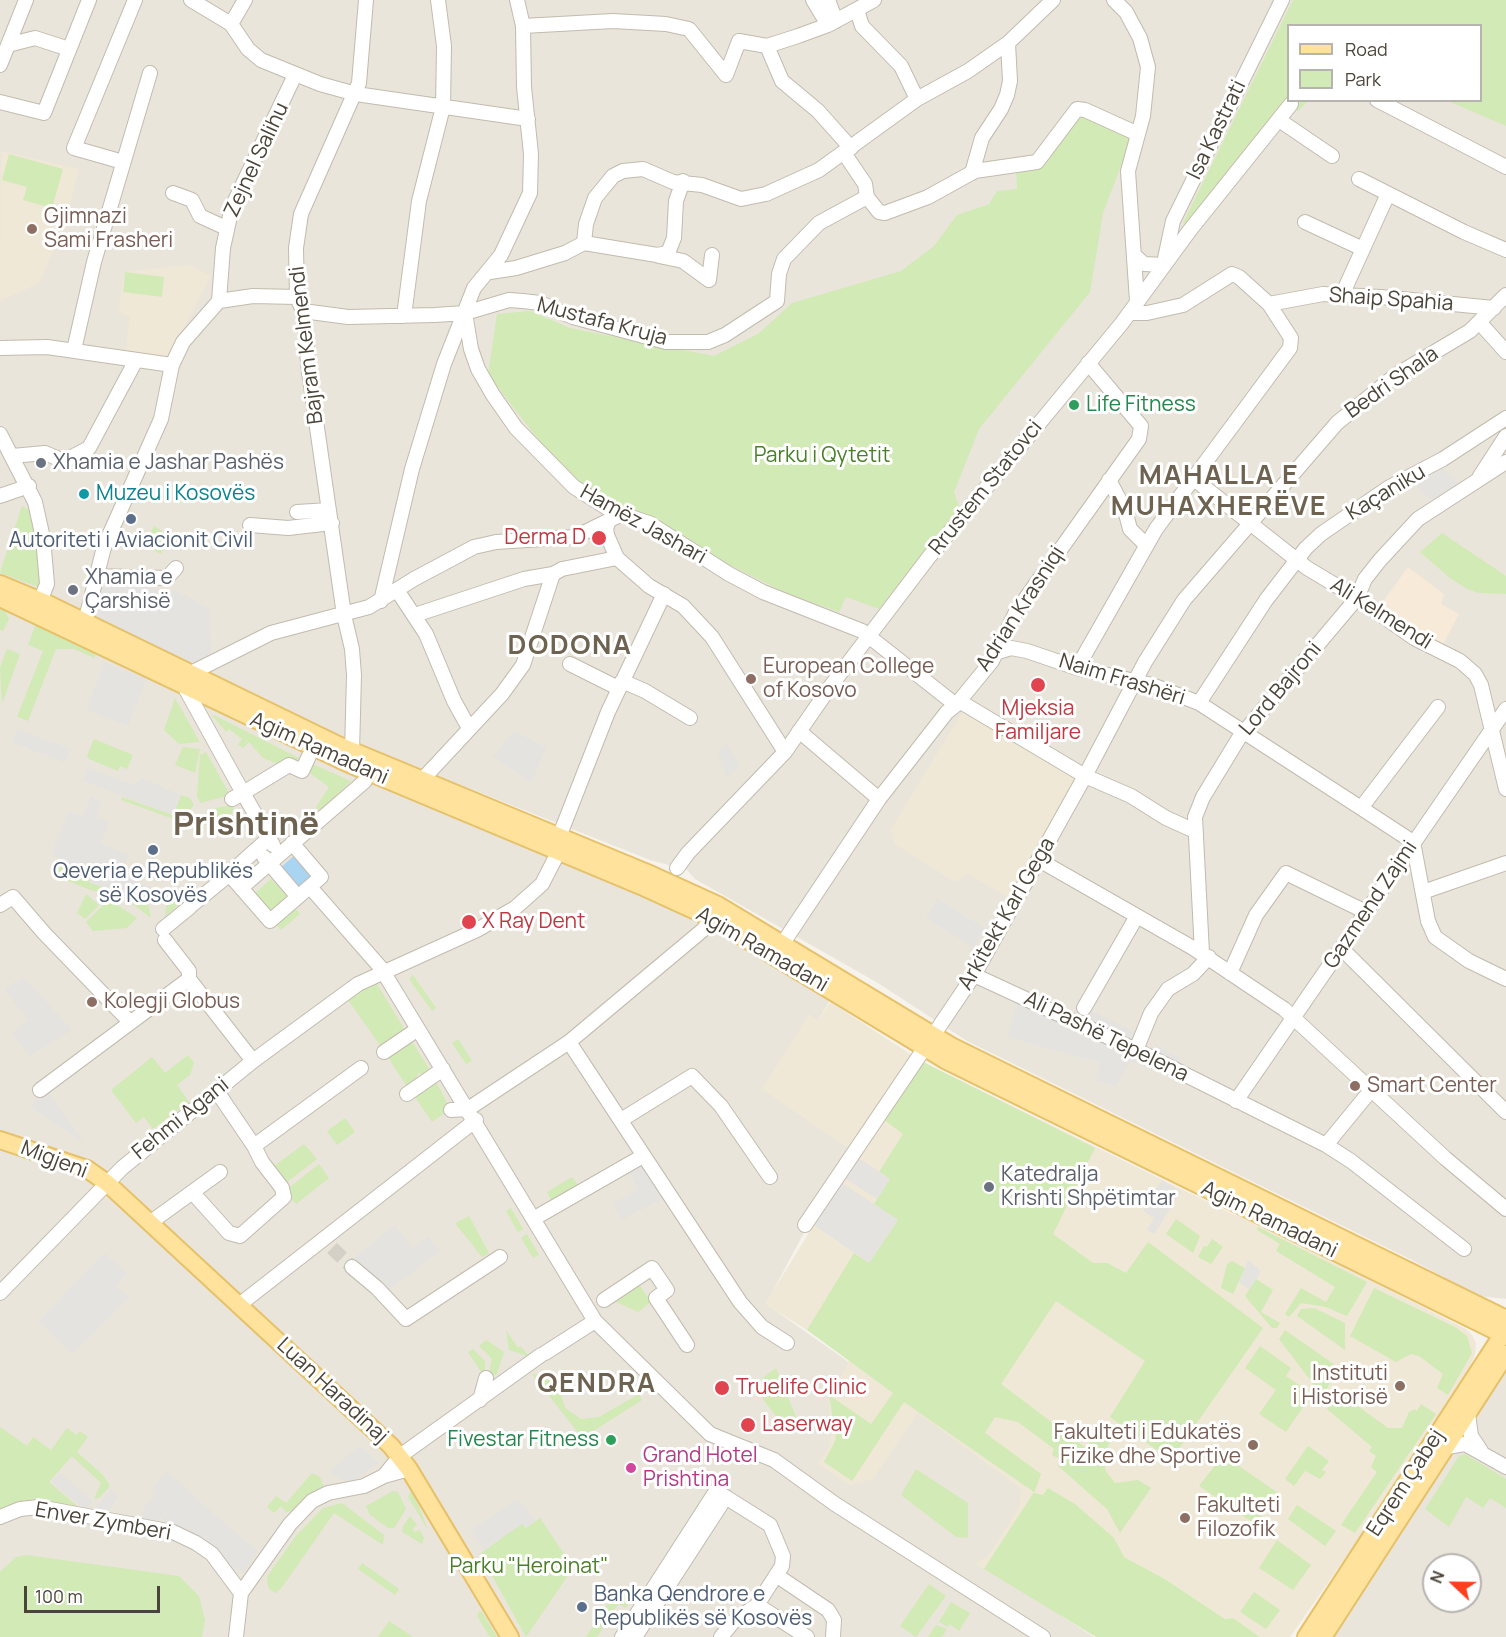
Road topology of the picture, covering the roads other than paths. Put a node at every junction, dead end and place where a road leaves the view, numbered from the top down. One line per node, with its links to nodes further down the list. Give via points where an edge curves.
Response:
1 (26, 0): 20 (street)
2 (88, 0): 22 (street)
3 (135, 0): 37 (street, via 74,148)
4 (191, 0): 17 (street)
5 (244, 0): 17 (street)
6 (366, 0): 26 (street, Bajram Kelmendi)
7 (438, 0): 31 (street, via 444,45)
8 (517, 0): 18 (street)
9 (813, 0): 16 (street)
10 (828, 0): 16 (street)
11 (874, 0): 15 (street)
12 (1053, 0): 19 (street)
13 (1114, 0): 34 (street, via 1126,12 1140,38 1148,67)
14 (1282, 0): 53 (street, Isa Kastrati, via 1173,221)
15 (857, 10): 16 (street); 27 (street, via 862,26 901,66)
16 (832, 23): 21 (street)
17 (231, 24): 25 (street, via 261,60)
18 (523, 26): 21 (street, via 613,21 689,29 726,75 739,41); 32 (street)
19 (1008, 43): 27 (street, via 945,86); 39 (street, via 1007,95 982,138)
20 (8, 45): 22 (street, via 35,38); 23 (street)
21 (767, 46): 35 (street, via 782,81 818,111)
22 (69, 49): 28 (street, via 44,113)
23 (0, 65)
24 (150, 73): 37 (street)
25 (295, 75): 26 (street); 46 (street, Zejnel Salihu, via 241,186)
26 (356, 94): 31 (street); 57 (street, Bajram Kelmendi, via 301,214 296,240)
27 (917, 99): 35 (street)
28 (0, 102)
29 (1381, 102): 38 (street)
30 (1291, 105): 33 (street, Rrustem Statovci)
31 (443, 106): 32 (street); 64 (street, via 417,212)
32 (528, 119): 54 (street, via 530,193)
33 (1279, 120): 36 (street); 53 (street, Rrustem Statovci)
34 (1138, 134): 39 (street, via 1077,109 1041,160); 52 (street, via 1128,171)
35 (848, 151): 41 (street, via 819,170 753,199 729,196); 44 (street)
36 (1332, 156)
37 (123, 162): 67 (street)
38 (1506, 167)
39 (972, 173): 44 (street, via 885,213 879,212)
40 (1359, 179): 43 (street)
41 (683, 181): 47 (street, via 673,182 643,168 614,176 589,210); 50 (street, via 676,201 671,249)
42 (173, 194): 46 (street, via 192,200 200,216)
43 (1388, 194): 48 (street); 49 (street)
44 (867, 196): 63 (street, Mustafa Kruja, via 819,223 784,259 777,301 708,342 666,342 587,322 540,303 509,300)
45 (1305, 222): 48 (street)
46 (226, 228): 58 (street, Zejnel Salihu)
47 (584, 243): 50 (street); 54 (street, via 565,253)
48 (1363, 249): 55 (street)
49 (1506, 250)
50 (657, 255): 51 (street, via 683,261 709,280)
51 (712, 255)
52 (1135, 256): 53 (street, via 1144,264); 60 (street)
53 (1164, 265): 60 (street, Rrustem Statovci)
54 (490, 272): 63 (street, via 474,288)
55 (1342, 295): 59 (street, Shaip Spahia, via 1323,294); 61 (street, Shaip Spahia)
56 (1506, 295): 61 (street, Bedri Shala)
57 (297, 297): 58 (street, via 253,296); 62 (street, Bajram Kelmendi)
58 (219, 301): 71 (street, via 183,342)
59 (1269, 304): 60 (street, via 1232,274 1183,305 1147,313); 77 (street, via 1293,343)
60 (1133, 307): 70 (street, Rrustem Statovci)
61 (1494, 308): 65 (street, Bedri Shala)
62 (303, 311): 64 (street, Mustafa Kruja, via 348,317); 83 (street, Bajram Kelmendi)
63 (465, 313): 64 (street, Mustafa Kruja); 84 (street, Hamëz Jashari, via 478,369 516,428 574,487); 98 (street, via 444,364 412,469)
64 (404, 316)
65 (1480, 323): 68 (street); 85 (street, Bedri Shala, via 1396,375 1354,407)
66 (0, 348): 67 (street)
67 (74, 350): 69 (street)
68 (1506, 352)
69 (135, 362): 71 (street); 75 (street, via 89,448 64,461 45,453)
70 (1088, 363): 78 (street, Adrian Krasniqi, via 1141,426 1138,439); 103 (street, Rrustem Statovci)
71 (172, 365): 92 (street, via 161,418 104,547)
72 (1506, 418): 89 (street, Kaçaniku, via 1359,506 1321,534)
73 (0, 434): 75 (street)
74 (1506, 436): 79 (street, Lord Bajroni)
75 (12, 456): 80 (street)
76 (1506, 462): 79 (street, Lord Bajroni)
77 (1194, 479): 85 (street, Ali Kelmendi); 87 (street)
78 (1109, 480): 87 (street, via 1130,529); 104 (street, Adrian Krasniqi, via 1016,612)
79 (1477, 481): 97 (street, Lord Bajroni, via 1418,519 1365,579)
80 (29, 486): 81 (street); 99 (street, via 46,555 47,584)
81 (0, 496)
82 (297, 512): 83 (street)
83 (331, 516): 86 (street, via 288,528); 100 (street, Bajram Kelmendi)
84 (615, 518): 88 (street, via 606,528); 94 (street, via 574,537 474,547); 103 (street, Hamëz Jashari, via 649,523 763,592)
85 (1250, 522): 89 (street, Ali Kelmendi); 108 (street, Bedri Shala, via 1184,600)
86 (250, 525)
87 (1146, 545): 106 (street)
88 (617, 558): 91 (street); 95 (street)
89 (1296, 559): 97 (street, Ali Kelmendi); 112 (street, Kaçaniku)
90 (176, 568): 92 (street, via 166,578)
91 (553, 574): 101 (street, via 524,579); 116 (street, via 523,665)
92 (96, 576): 102 (street)
93 (0, 584): 99 (main road, Agim Ramadani)
94 (397, 590): 98 (street); 101 (street)
95 (664, 594): 109 (street, Fehmi Agani); 121 (street, via 683,606 712,637)
96 (0, 598): 99 (main road, Agim Ramadani)
97 (1357, 598): 117 (street, Ali Kelmendi, via 1414,638 1460,661 1475,675); 119 (street, Lord Bajroni)
98 (381, 601): 100 (street)
99 (38, 607): 102 (main road, Agim Ramadani); 107 (main road, Agim Ramadani)
100 (344, 615): 107 (street, via 271,633); 120 (street, Bajram Kelmendi, via 354,675)
101 (415, 615): 116 (street)
102 (85, 622): 107 (main road, Agim Ramadani)
103 (870, 636): 111 (street, Hamëz Jashari); 118 (street, Rrustem Statovci)
104 (998, 652): 106 (street, Naim Frashëri, via 1011,648); 111 (street, Adrian Krasniqi)
105 (570, 664): 109 (street)
106 (1077, 668): 108 (street, Naim Frashëri)
107 (186, 680): 110 (main road, Agim Ramadani); 127 (street)
108 (1134, 681): 112 (street, Naim Frashëri); 123 (street, Arkitekt Karl Gega)
109 (620, 685): 115 (street, via 645,691); 134 (street, Fehmi Agani)
110 (224, 699): 120 (main road, Agim Ramadani); 134 (main road, Agim Ramadani, via 368,772)
111 (958, 703): 123 (street, Hamëz Jashari); 128 (street, Adrian Krasniqi)
112 (1198, 703): 119 (street, Naim Frashëri)
113 (1438, 707): 129 (street)
114 (1506, 709): 117 (street, Gazmend Zajmi)
115 (690, 718)
116 (469, 728): 126 (street)
117 (1492, 730): 125 (street, Ali Kelmendi); 132 (street, Gazmend Zajmi)
118 (800, 731): 121 (street, Rrustem Statovci); 128 (street)
119 (1244, 735): 129 (street, Naim Frashëri); 130 (street, Lord Bajroni, via 1203,797 1195,817)
120 (352, 752): 126 (main road, Agim Ramadani)
121 (785, 752): 140 (street, Rrustem Statovci, via 688,853)
122 (309, 756): 127 (street, via 302,771 289,765)
123 (1085, 776): 130 (street, Hamëz Jashari); 137 (street, Arkitekt Karl Gega)
124 (365, 780): 133 (street)
125 (1505, 780)
126 (421, 781): 134 (main road, Agim Ramadani)
127 (237, 796): 131 (street)
128 (879, 799): 150 (street, Adrian Krasniqi)
129 (1361, 808): 132 (street, Naim Frashëri)
130 (1195, 831): 152 (street, Lord Bajroni)
131 (268, 839): 135 (street); 136 (street)
132 (1413, 842): 144 (street); 147 (street, Gazmend Zajmi)
133 (292, 843): 136 (street); 142 (street, via 321,877)
134 (559, 844): 140 (main road, Agim Ramadani); 149 (main road, Agim Ramadani); 153 (street, Fehmi Agani, via 542,884 515,908)
135 (257, 849): 138 (street); 143 (street, via 229,874)
136 (280, 853): 138 (street)
137 (1039, 860): 148 (street); 155 (street, Arkitekt Karl Gega)
138 (269, 863): 143 (street); 145 (street)
139 (1506, 863): 144 (street)
140 (674, 876): 150 (main road, Agim Ramadani)
141 (226, 877): 156 (street, via 164,934 189,971)
142 (310, 887): 145 (street); 153 (street)
143 (241, 888): 145 (street, via 270,921)
144 (1423, 892): 157 (street, via 1435,937 1469,961)
145 (298, 897)
146 (0, 905): 160 (street, via 13,897)
147 (1366, 912): 151 (street, Gazmend Zajmi); 154 (street, via 1286,873 1256,915)
148 (1137, 916): 152 (street); 158 (street)
149 (711, 918): 162 (street); 163 (main road, Agim Ramadani)
150 (783, 943): 163 (main road, Agim Ramadani)
151 (1342, 949): 159 (street, Gazmend Zajmi); 175 (street)
152 (1205, 955): 154 (street); 164 (street, via 1193,974 1168,989 1151,1013)
153 (384, 973): 161 (street); 166 (street, Fehmi Agani, via 358,984)
154 (1230, 973): 159 (street)
155 (974, 975): 163 (street, Arkitekt Karl Gega); 164 (street, Ali Pashë Tepelena)
156 (189, 979): 160 (street); 166 (street)
157 (1506, 979)
158 (1084, 1008)
159 (1294, 1017): 169 (street); 173 (street, Gazmend Zajmi)
160 (130, 1022): 170 (street)
161 (418, 1029): 165 (street); 168 (street)
162 (569, 1042): 176 (street, via 483,1100); 177 (street)
163 (929, 1043): 189 (street, Arkitekt Karl Gega); 196 (main road, Agim Ramadani); 198 (main road, Agim Ramadani)
164 (1136, 1050): 173 (street, Ali Pashë Tepelena)
165 (384, 1052)
166 (253, 1061): 171 (street, Fehmi Agani)
167 (361, 1068): 179 (street)
168 (443, 1069): 172 (street); 176 (street)
169 (1372, 1089): 180 (street); 186 (street, via 1444,1158)
170 (40, 1090)
171 (216, 1090): 179 (street); 184 (street, Fehmi Agani)
172 (407, 1094)
173 (1236, 1101): 180 (street, Ali Pashë Tepelena)
174 (451, 1110): 176 (street)
175 (1506, 1112)
176 (472, 1115): 187 (street); 195 (street, via 328,1245)
177 (621, 1120): 181 (street); 183 (street, via 692,1076 721,1106)
178 (0, 1140): 184 (main road, Migjeni, via 87,1169)
179 (254, 1146): 185 (street, via 284,1197 240,1236 229,1233)
180 (1326, 1146): 190 (street, Ali Pashë Tepelena)
181 (644, 1156): 187 (street); 201 (street, via 745,1309 762,1327)
182 (220, 1172): 185 (street)
183 (770, 1177)
184 (108, 1183): 188 (main road, Luan Haradinaj); 193 (street, Fehmi Agani)
185 (192, 1192): 188 (street)
186 (1506, 1209)
187 (539, 1215): 199 (street)
188 (151, 1222): 195 (main road, Luan Haradinaj)
189 (805, 1225)
190 (1464, 1249)
191 (500, 1257): 192 (street, via 408,1318)
192 (352, 1267)
193 (0, 1293)
194 (604, 1300): 202 (street, via 652,1268 667,1290 656,1298)
195 (239, 1305): 209 (main road, Luan Haradinaj)
196 (1476, 1305): 197 (main road); 200 (main road, Agim Ramadani)
197 (1506, 1307)
198 (1458, 1313): 200 (main road, Agim Ramadani); 205 (main road, via 1482,1335)
199 (595, 1321): 209 (street, via 493,1381 480,1400); 223 (street, via 710,1434 774,1460 835,1504)
200 (1505, 1330): 205 (main road, Eqrem Çabej)
201 (787, 1343)
202 (687, 1346)
203 (1506, 1354): 205 (main road, Eqrem Çabej)
204 (1506, 1367): 205 (main road)
205 (1484, 1376): 206 (main road, Eqrem Çabej); 224 (main road, Eqrem Çabej)
206 (1468, 1414): 207 (main road, Eqrem Çabej); 208 (street, via 1471,1436)
207 (1447, 1447): 208 (street, via 1465,1444); 225 (main road, Eqrem Çabej)
208 (1481, 1451): 210 (street)
209 (405, 1463): 214 (street, via 364,1486 328,1493 304,1507); 217 (main road, Luan Haradinaj)
210 (1506, 1467)
211 (726, 1497): 213 (street, via 770,1525 783,1556); 218 (street, via 716,1491); 219 (street)
212 (0, 1517): 214 (street, Enver Zymberi, via 39,1507 173,1532 212,1554)
213 (776, 1575): 215 (street); 222 (street, via 828,1610 834,1620)
214 (242, 1593): 216 (street)
215 (757, 1605): 220 (street, via 733,1622); 221 (street)
216 (236, 1637)
217 (510, 1637)
218 (622, 1637)
219 (635, 1637)
220 (721, 1637)
221 (807, 1637)
222 (833, 1637)
223 (1043, 1637)
224 (1306, 1637)
225 (1323, 1637)

